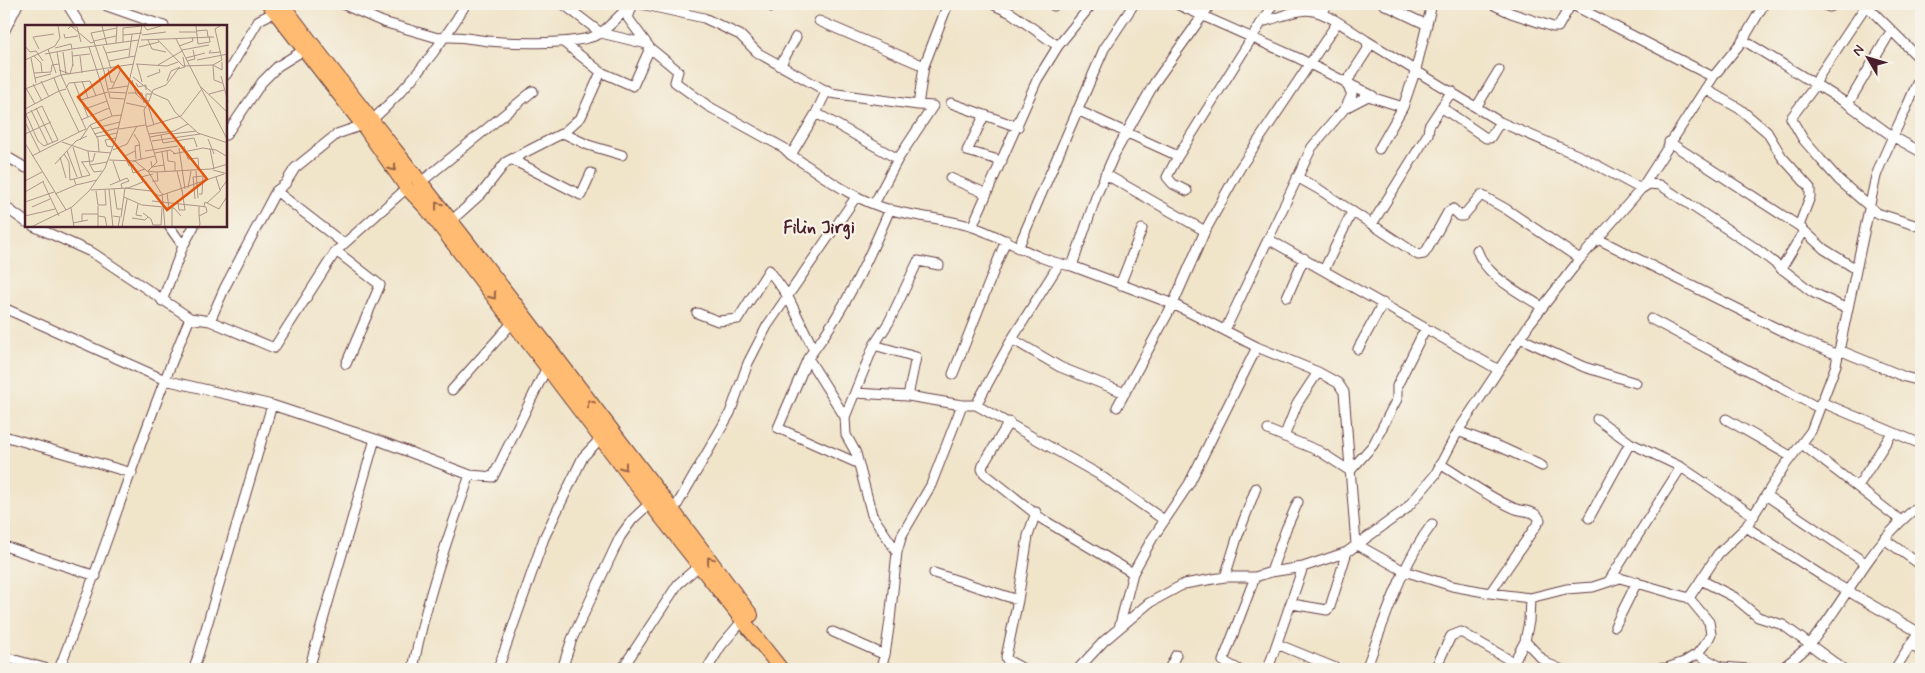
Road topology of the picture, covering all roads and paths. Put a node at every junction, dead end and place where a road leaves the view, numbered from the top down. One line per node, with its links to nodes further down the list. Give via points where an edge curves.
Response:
1 (18, 4): 34 (street)
2 (66, 4): 31 (street)
3 (105, 4): 32 (street)
4 (342, 4): 36 (street, via 384,22 438,38)
5 (466, 4): 36 (street)
6 (563, 4): 35 (street)
7 (633, 4): 35 (street); 42 (street, via 628,18)
8 (648, 4): 47 (street, via 704,18 740,35 758,53)
9 (948, 4): 48 (street)
10 (992, 4): 43 (street)
11 (1092, 4): 43 (street)
12 (1134, 4): 69 (street, via 1104,49)
13 (1176, 4): 26 (street)
14 (1211, 4): 26 (street)
15 (1273, 4): 28 (street)
16 (1328, 4): 25 (street)
17 (1383, 4): 30 (street)
18 (1432, 4): 30 (street)
19 (1492, 4): 20 (street, via 1553,27 1558,27)
20 (1571, 4): 54 (street)
21 (1820, 4): 22 (street, via 1830,7)
22 (1836, 4)
23 (1761, 5): 40 (street)
24 (275, 7): 44 (main road); 51 (street, via 258,20); 73 (main road)
25 (1322, 13): 28 (street, via 1300,11); 29 (street)
26 (1202, 16): 38 (street); 76 (street, via 1155,82)
27 (819, 22): 48 (street)
28 (1262, 22): 38 (street)
29 (1337, 23): 39 (street); 46 (street)
30 (1426, 24): 49 (street)
31 (80, 25)
32 (161, 25)
33 (1891, 31): 45 (street); 56 (street, via 1865,7 1818,76); 63 (street)
34 (4, 32)
35 (601, 33): 41 (street); 42 (street)
36 (447, 36): 41 (street, via 498,42); 73 (street, via 402,92)
37 (796, 37): 47 (street)
38 (1251, 38): 46 (street); 85 (street)
39 (1367, 40): 49 (street); 55 (street, via 1368,49)
40 (1743, 40): 54 (street); 56 (street)
41 (563, 42): 52 (street)
42 (649, 46): 52 (street, via 633,86); 82 (street, via 678,71 675,82 708,106 756,131)
43 (1058, 46): 74 (street, via 1037,80)
44 (304, 50): 73 (main road); 75 (street, via 278,66 262,82)
45 (1921, 60)
46 (1308, 64): 55 (street); 115 (street, via 1240,168)
47 (780, 66): 58 (street)
48 (924, 66): 64 (street)
49 (1416, 68): 60 (street); 66 (street)
50 (1499, 70): 65 (street)
51 (228, 72)
52 (601, 72): 77 (street, via 581,117)
53 (1921, 73): 78 (street)
54 (1713, 77): 57 (street)
55 (1346, 83): 61 (street); 68 (street, via 1352,94)
56 (1815, 86): 63 (street); 101 (street, via 1791,118 1792,122 1839,180)
57 (1706, 89): 79 (street); 113 (street, via 1740,109 1767,132 1782,157 1810,188)
58 (827, 90): 64 (street); 70 (street)
59 (533, 91): 94 (street)
60 (1452, 91): 65 (street); 67 (street)
61 (1376, 97): 66 (street); 68 (street, via 1368,96)
62 (951, 104): 71 (street)
63 (1848, 104): 78 (street)
64 (918, 105): 86 (street, via 933,106)
65 (1477, 106): 72 (street)
66 (1402, 107): 80 (street)
67 (1442, 107): 72 (street, via 1486,138 1490,138); 107 (street)
68 (1345, 108): 92 (street, via 1312,147)
69 (1077, 110): 76 (street); 121 (street)
70 (816, 113): 82 (street); 86 (street)
71 (984, 116): 74 (street); 88 (street, via 967,152)
72 (1500, 122): 95 (street, via 1582,157)
73 (367, 123): 94 (main road); 97 (street, via 336,134 295,168)
74 (1018, 127): 88 (street)
75 (228, 132)
76 (1127, 132): 85 (street); 91 (street)
77 (563, 133): 83 (street, via 588,145); 87 (street)
78 (1892, 136): 81 (street); 101 (street, via 1876,176)
79 (1669, 142): 95 (street); 113 (street)
80 (1379, 149)
81 (1921, 152)
82 (790, 154): 99 (street)
83 (622, 155)
84 (4, 156): 89 (street)
85 (1178, 156): 96 (street, via 1167,177)
86 (898, 159): 100 (street)
87 (513, 160): 90 (street, via 581,195); 106 (street, via 506,162 481,194)
88 (1002, 161): 98 (street)
89 (25, 167)
90 (591, 173)
91 (1105, 174): 115 (street); 129 (street)
92 (1297, 177): 104 (street); 116 (street)
93 (950, 178): 98 (street)
94 (414, 185): 106 (main road, one-way to 94); 119 (street); 124 (main road, via 427,209)
95 (1641, 189): 118 (street); 130 (street, via 1649,184 1660,185 1754,247)
96 (1187, 191)
97 (276, 192): 119 (street); 145 (street)
98 (986, 193): 108 (street)
99 (856, 197): 100 (street); 134 (street)
100 (874, 204): 103 (street)
101 (1870, 205): 109 (street, via 1877,213); 131 (street)
102 (4, 206): 105 (street)
103 (890, 210): 108 (street); 154 (street, via 855,283)
104 (1352, 212): 107 (street); 132 (street)
105 (25, 221)
106 (451, 221): 124 (main road)
107 (1372, 224): 126 (street, via 1418,254 1424,254 1448,212 1453,209 1464,216 1481,195)
108 (972, 227): 117 (street)
109 (1921, 227)
110 (37, 228): 136 (street, via 93,253)
111 (170, 228): 120 (street)
112 (193, 228): 120 (street)
113 (1802, 228): 130 (street); 131 (street, via 1824,249)
114 (1142, 229): 133 (street)
115 (1205, 231): 138 (street)
116 (1268, 239): 125 (street); 148 (street)
117 (1006, 240): 121 (street); 161 (street)
118 (1598, 240): 126 (street); 155 (street, via 1796,338)
119 (343, 242): 123 (street)
120 (183, 246): 136 (street)
121 (1018, 248): 127 (street)
122 (1477, 250): 139 (street, via 1481,263)
123 (336, 251): 145 (street, via 274,348); 157 (street, via 380,285)
124 (470, 256): 146 (main road, one-way to 146); 202 (main road, one-way to 124)
125 (1304, 258): 132 (street); 135 (street)
126 (1580, 260): 139 (street)
127 (1059, 264): 129 (street); 150 (street)
128 (940, 266): 151 (street, via 918,262)
129 (1072, 266): 133 (street)
130 (1781, 269): 141 (street, via 1812,292)
131 (1856, 269): 141 (street)
132 (1324, 270): 137 (street)
133 (1120, 285): 138 (street)
134 (787, 296): 142 (street, via 768,270 738,319 718,321); 154 (street); 202 (street, via 748,363 730,413)
135 (1287, 297)
136 (162, 301): 143 (street)
137 (1383, 303): 147 (street); 153 (street)
138 (1173, 304): 148 (street); 167 (street)
139 (1542, 307): 149 (street)
140 (4, 308): 162 (street)
141 (1847, 309): 155 (street)
142 (696, 312)
143 (190, 318): 145 (street); 162 (street)
144 (1651, 320): 172 (street)
145 (210, 321)
146 (514, 322): 158 (main road); 165 (street)
147 (1425, 329): 159 (street); 193 (street, via 1397,386 1397,399 1373,445)
148 (1224, 330): 152 (street)
149 (1520, 338): 159 (street); 164 (street, via 1584,367)
150 (1012, 339): 167 (street, via 1060,367); 171 (street)
151 (874, 345): 166 (street); 168 (street, via 916,357)
152 (1257, 347): 160 (street); 206 (street, via 1188,484)
153 (1358, 349)
154 (814, 350): 156 (street)
155 (1838, 352): 163 (street); 172 (street)
156 (808, 358): 174 (street); 189 (street, via 778,428)
157 (346, 364)
158 (548, 365): 182 (main road); 195 (street, via 493,477)
159 (1499, 370): 179 (street)
160 (1318, 372): 183 (street, via 1298,404); 193 (street, via 1338,383 1344,392)
161 (953, 374)
162 (165, 380): 169 (street); 194 (street)
163 (1921, 381)
164 (1636, 383)
165 (452, 390)
166 (855, 392): 168 (street); 174 (street)
167 (1125, 393): 173 (street)
168 (908, 396): 170 (street)
169 (272, 405): 184 (street); 253 (street)
170 (962, 405): 171 (street); 213 (street, via 931,485 902,535)
171 (976, 405): 177 (street)
172 (1820, 405): 180 (street); 187 (street)
173 (1117, 407)
174 (845, 417): 189 (street, via 846,435 856,452)
175 (1597, 419): 185 (street)
176 (1726, 419): 188 (street)
177 (1009, 422): 203 (street, via 982,469); 206 (street, via 1098,474)
178 (1268, 430): 183 (street)
179 (1458, 432): 190 (street); 191 (street, via 1505,448)
180 (1892, 432): 186 (street); 196 (street)
181 (4, 436): 194 (street)
182 (602, 437): 200 (main road, one-way to 200); 256 (street, via 584,458 544,538)
183 (1284, 437): 193 (street, via 1319,451)
184 (375, 439): 195 (street); 254 (street)
185 (1630, 443): 192 (street); 205 (street)
186 (1921, 444)
187 (1802, 445): 188 (street); 196 (street)
188 (1792, 457): 198 (street)
189 (857, 463): 213 (street, via 872,515)
190 (1440, 464): 211 (street, via 1435,475 1406,509); 230 (street, via 1493,497 1535,514 1540,520)
191 (1542, 466)
192 (1681, 466): 204 (street); 227 (street)
193 (1350, 471): 211 (street)
194 (132, 473): 223 (street)
195 (470, 475): 255 (street, via 420,629)
196 (1858, 486): 207 (street)
197 (1256, 488): 224 (street)
198 (1768, 496): 204 (street); 215 (street)
199 (1298, 502): 220 (street)
200 (650, 503): 216 (main road); 257 (street, via 620,537 572,638)
201 (1921, 504): 207 (street)
202 (673, 512): 261 (main road, one-way to 202)
203 (1036, 512): 222 (street, via 1042,519); 233 (street, via 1028,536)
204 (1754, 516): 209 (street)
205 (1589, 518)
206 (1164, 520): 222 (street)
207 (1900, 520): 210 (street)
208 (1432, 524): 219 (street, via 1416,545)
209 (1746, 527): 226 (street, via 1718,554); 229 (street)
210 (1884, 539): 215 (street); 217 (street)
211 (1356, 544): 214 (street); 219 (street)
212 (4, 546): 223 (street)
213 (897, 552): 246 (street)
214 (1347, 552): 218 (street); 234 (street, via 1327,610)
215 (1864, 562): 229 (street)
216 (700, 565): 235 (main road); 258 (street, via 678,584)
217 (1921, 565)
218 (1303, 567): 220 (street); 234 (street)
219 (1404, 571): 230 (street, via 1452,586); 269 (street)
220 (1271, 572): 225 (street)
221 (934, 573): 233 (street)
222 (1133, 573): 237 (street)
223 (96, 576): 252 (street)
224 (1225, 576): 225 (street); 237 (street, via 1184,584 1149,603)
225 (1255, 578): 266 (street, via 1223,661)
226 (1701, 580): 232 (street); 242 (street, via 1734,597 1758,616 1783,625)
227 (1609, 581): 228 (street, via 1620,578); 231 (street)
228 (1636, 582): 232 (street); 236 (street)
229 (1846, 590): 238 (street); 242 (street)
230 (1490, 593): 231 (street)
231 (1530, 598): 240 (street)
232 (1689, 598): 245 (street, via 1710,628 1708,640)
233 (1018, 600): 263 (street, via 1006,657)
234 (1292, 604): 241 (street)
235 (743, 620): 259 (street, via 721,646); 260 (main road)
236 (1615, 626)
237 (1119, 628): 264 (street)
238 (1920, 630): 243 (street)
239 (833, 632): 246 (street)
240 (1525, 641): 250 (street); 271 (street, via 1546,663)
241 (1277, 644): 249 (street); 267 (street)
242 (1809, 644): 274 (street); 275 (street)
243 (1911, 644): 244 (street); 276 (street)
244 (1921, 652)
245 (1697, 654): 272 (street, via 1668,668); 273 (street, via 1720,667)
246 (885, 655): 262 (street)
247 (1176, 655): 265 (street)
248 (4, 657): 251 (street)
249 (1320, 665): 268 (street)
250 (1512, 666): 270 (street, via 1461,632 1455,632)
251 (48, 669)
252 (59, 669)
253 (194, 669)
254 (309, 669)
255 (413, 669)
256 (498, 669)
257 (562, 669)
258 (622, 669)
259 (708, 669)
260 (781, 669)
261 (792, 669)
262 (880, 669)
263 (1024, 669)
264 (1078, 669)
265 (1169, 669)
266 (1238, 669)
267 (1268, 669)
268 (1338, 669)
269 (1366, 669)
270 (1435, 669)
271 (1560, 669)
272 (1653, 669)
273 (1749, 669)
274 (1781, 669)
275 (1843, 669)
276 (1896, 669)

